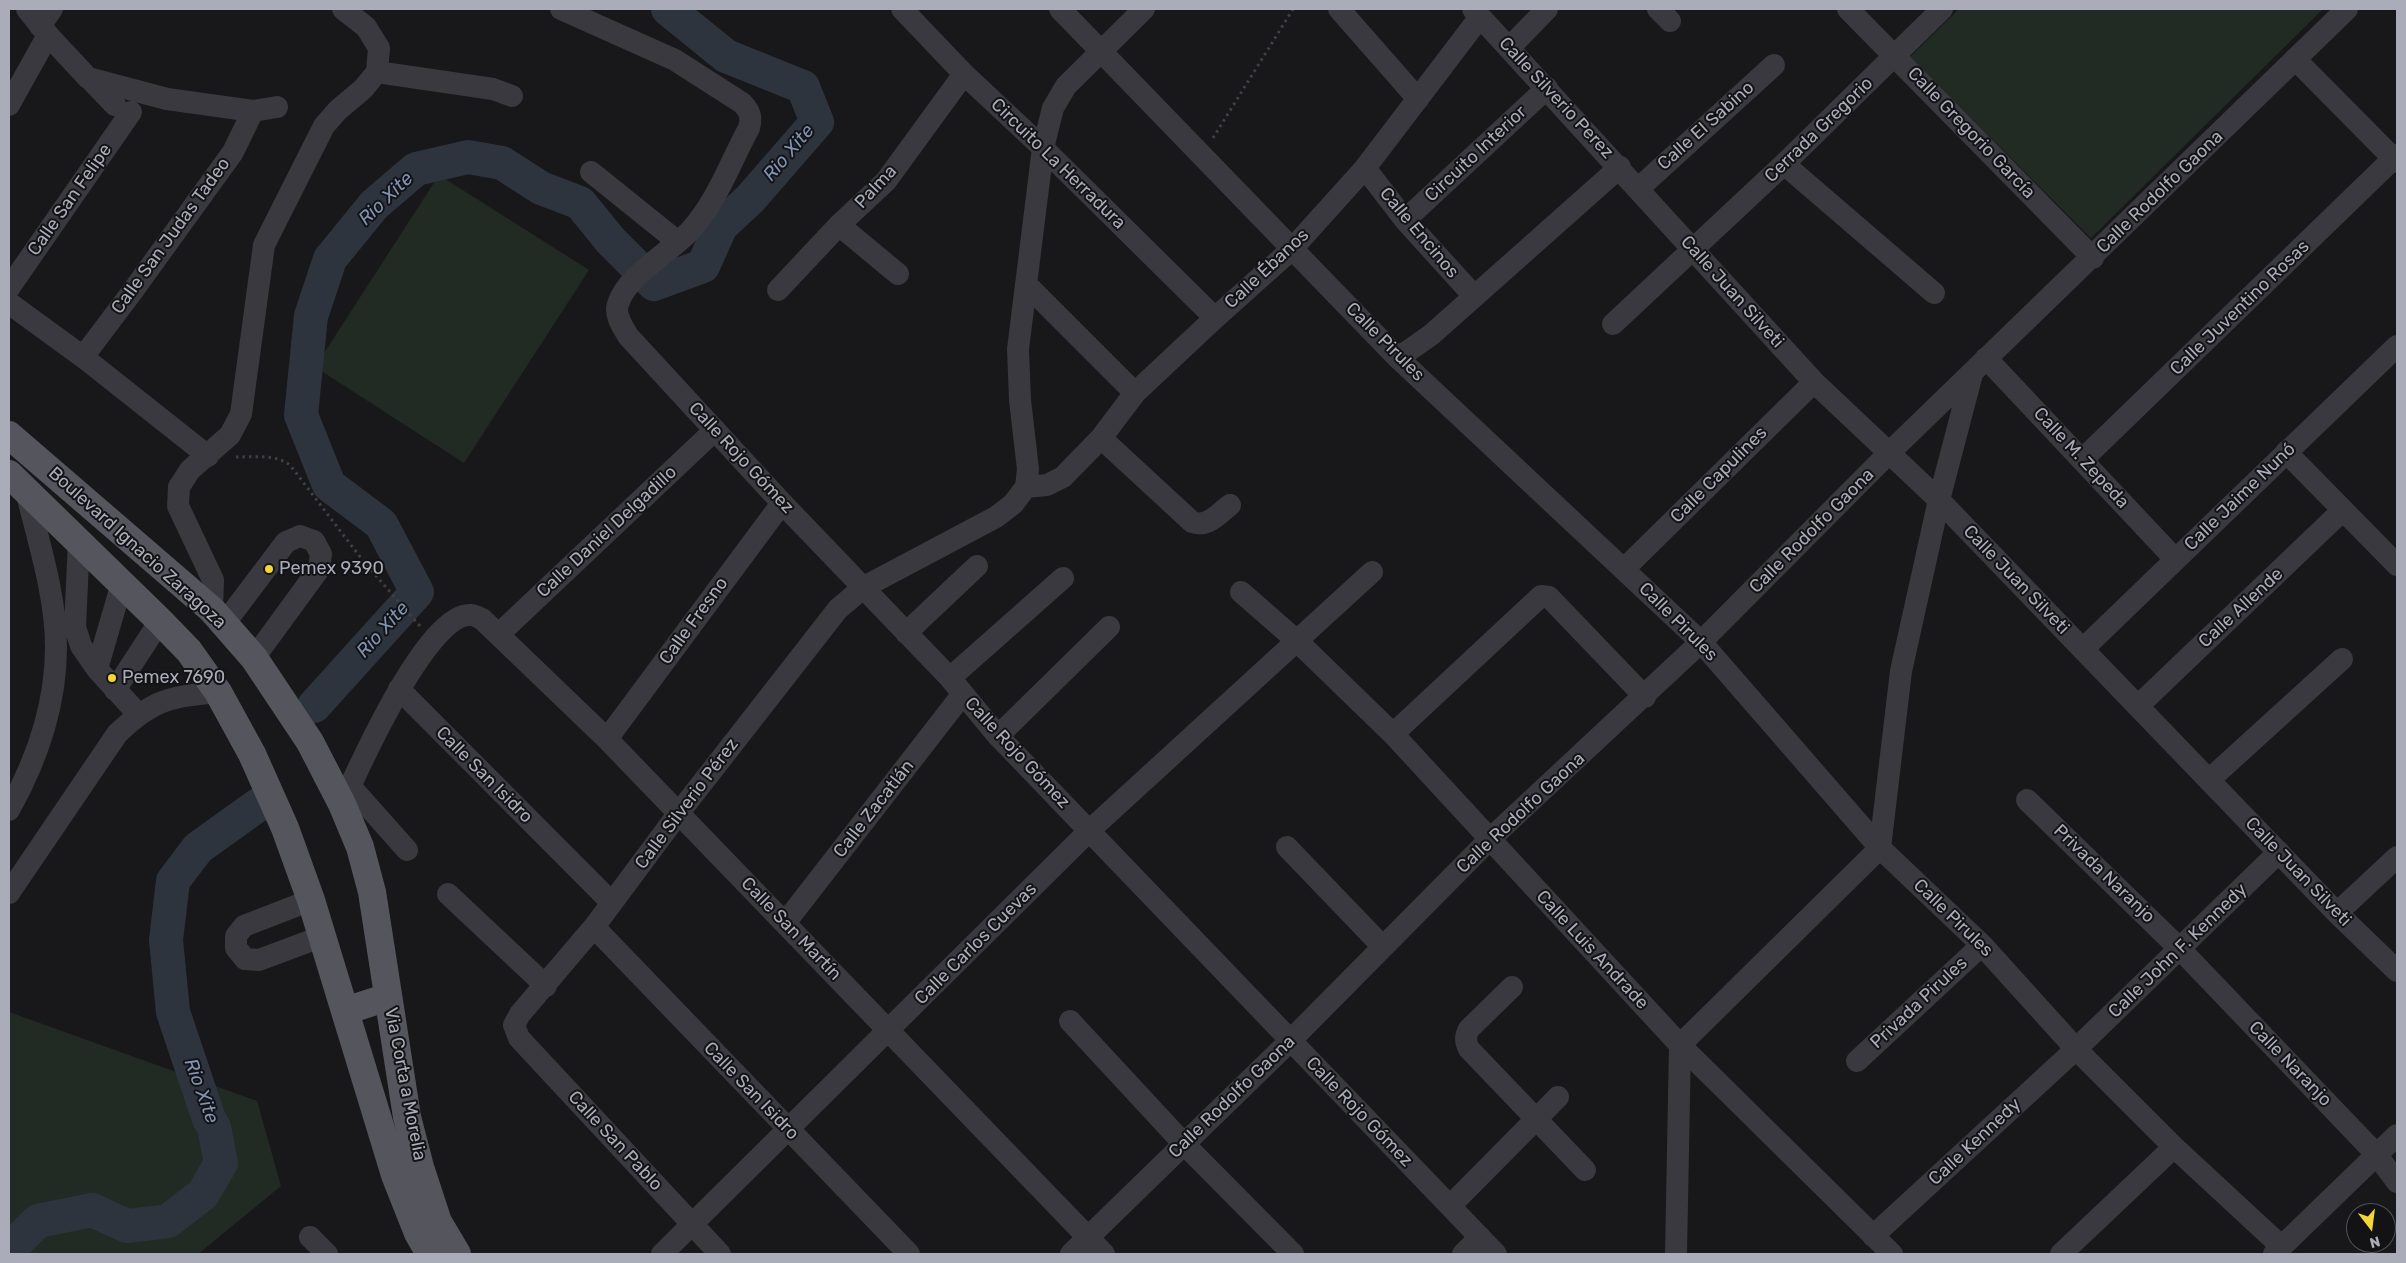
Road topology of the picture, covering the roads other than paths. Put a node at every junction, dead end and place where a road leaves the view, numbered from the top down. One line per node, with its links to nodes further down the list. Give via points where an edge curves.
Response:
1 (344, 9): 18 (street, via 366,27 379,48)
2 (561, 9): 36 (street, Calle Rojo Gómez, via 676,60 749,110 749,128 713,197)
3 (902, 9): 19 (street, Circuito La Herradura)
4 (1060, 9): 14 (street, Calle Pirules)
5 (1144, 9): 14 (street)
6 (1339, 9): 23 (street)
7 (1547, 9): 13 (street)
8 (1848, 9): 15 (street, Calle Gregorio García)
9 (1942, 9): 15 (street, Cerrada Gregorio)
10 (2347, 9): 16 (street, Calle Rodolfo Gaona)
11 (1476, 13): 13 (street, Calle Silverio Perez); 23 (street, Calle Ébanos)
12 (42, 20): 20 (street, Calle San Felipe); 24 (street)
13 (1509, 48): 21 (street, Calle Silverio Perez)
14 (1100, 51): 27 (street, via 1066,86 1053,108); 38 (street, Calle Pirules)
15 (1895, 55): 29 (street, Cerrada Gregorio); 39 (street, Calle Gregorio García)
16 (2296, 59): 28 (street); 39 (street, Calle Rodolfo Gaona)
17 (1774, 65): 33 (street, Calle El Sabino)
18 (377, 72): 22 (street, via 493,89); 60 (street, via 364,89 324,126 270,231 264,245 241,414 230,435)
19 (964, 74): 27 (street, Circuito La Herradura); 35 (street, Palma, via 886,180)
20 (88, 78): 26 (street, via 167,99); 42 (street, Calle San Felipe, via 123,108)
21 (1547, 88): 30 (street, Calle Silverio Perez); 34 (street, Circuito Interior)
22 (512, 96)
23 (1418, 100): 31 (street, Calle Ébanos)
24 (9, 105)
25 (277, 107): 26 (street)
26 (253, 112): 50 (street, Calle San Judas Tadeo, via 233,152)
27 (1043, 148): 41 (street); 47 (street, Circuito La Herradura)
28 (2396, 159): 61 (street, Calle Juventino Rosas)
29 (1784, 164): 37 (street, Cerrada Gregorio); 44 (street)
30 (1620, 167): 33 (street, Calle Silverio Perez); 45 (street)
31 (1365, 168): 34 (street, Calle Encinos); 38 (street, Calle Ébanos)
32 (591, 172): 36 (street)
33 (1638, 188): 37 (street, Calle Juan Silveti)
34 (1404, 220): 45 (street, Calle Encinos)
35 (839, 226): 40 (street); 43 (street, Palma)
36 (678, 242): 55 (street, Calle Rojo Gómez, via 627,288 617,305 619,321)
37 (1692, 248): 48 (street, Cerrada Gregorio); 53 (street, Calle Juan Silveti)
38 (1292, 249): 47 (street, Calle Ébanos); 51 (street, Calle Pirules)
39 (2093, 258): 52 (street, Calle Rodolfo Gaona)
40 (898, 274)
41 (1026, 284): 54 (street); 63 (street, via 1018,349 1028,470)
42 (9, 288)
43 (778, 290)
44 (1934, 293)
45 (1474, 296): 51 (street)
46 (9, 303): 50 (street)
47 (1215, 318): 54 (street, Calle Ébanos)
48 (1613, 324)
49 (2395, 351): 59 (street, Calle Jaime Nunó)
50 (83, 357): 60 (street)
51 (1398, 358): 72 (street, Calle Pirules)
52 (1979, 366): 58 (street, Calle Rodolfo Gaona); 61 (street, Calle M. Zepeda); 64 (street)
53 (1814, 382): 58 (street, Calle Juan Silveti); 72 (street, Calle Capulines)
54 (1135, 393): 57 (street, Calle Ébanos)
55 (716, 430): 65 (street, Calle Rojo Gómez); 82 (street, Calle Daniel Delgadillo)
56 (9, 436): 78 (main road, Boulevard Ignacio Zaragoza)
57 (1101, 438): 63 (street, Calle Ébanos, via 1064,477 1047,485); 66 (street, via 1192,522 1199,525 1207,523)
58 (1890, 452): 64 (street, Calle Juan Silveti); 84 (street, Calle Rodolfo Gaona)
59 (2286, 452): 67 (street); 69 (street, Calle Jaime Nunó)
60 (208, 456): 78 (street, via 190,470 179,487 178,506 213,580)
61 (2082, 460): 69 (street, Calle M. Zepeda)
62 (17, 482): 68 (main road, Boulevard Ignacio Zaragoza); 102 (street, via 49,588 56,647 51,705 36,753)
63 (1026, 487): 76 (street, Calle Silverio Pérez, via 1013,504 996,517)
64 (1939, 500): 85 (street, Calle Juan Silveti); 107 (street, via 1901,671)
65 (782, 503): 76 (street, Calle Rojo Gómez); 98 (street, Calle Fresno)
66 (1230, 505)
67 (2343, 510): 70 (street); 94 (street, Calle Allende)
68 (79, 541): 75 (main road, Boulevard Ignacio Zaragoza); 88 (street, via 75,627 82,646)
69 (2175, 559): 85 (street, Calle Jaime Nunó)
70 (2397, 565)
71 (977, 566): 81 (street)
72 (1624, 569): 84 (street, Calle Pirules)
73 (1372, 572): 83 (street, Calle Carlos Cuevas)
74 (1063, 578): 89 (street, Calle Zacatlán)
75 (122, 583): 79 (main road, Boulevard Ignacio Zaragoza); 88 (street)
76 (864, 587): 81 (street, Calle Rojo Gómez); 103 (street, Calle Silverio Pérez, via 838,609)
77 (1242, 592): 83 (street, Calle Luis Andrade)
78 (218, 617): 86 (main road, Boulevard Ignacio Zaragoza); 86 (street, via 286,542 300,536 314,541 321,554 319,569)
79 (160, 620): 91 (street); 92 (main road, Boulevard Ignacio Zaragoza, via 189,651)
80 (1110, 627): 97 (street)
81 (906, 633): 89 (street, Calle Rojo Gómez)
82 (499, 634): 90 (street, Calle San Martín, via 482,619 470,615 457,619 432,640); 98 (street, Calle San Martín)
83 (1297, 640): 96 (street, Calle Luis Andrade); 104 (street, Calle Carlos Cuevas)
84 (1701, 642): 93 (street, Calle Rodolfo Gaona); 107 (street, Calle Pirules)
85 (2083, 649): 94 (street, Calle Juan Silveti)
86 (254, 658): 100 (main road, Boulevard Ignacio Zaragoza)
87 (2342, 659): 99 (street)
88 (97, 669): 91 (street)
89 (956, 686): 97 (street, Calle Rojo Gómez); 116 (street, Calle Zacatlán)
90 (399, 689): 100 (street); 114 (street, Calle San Isidro)
91 (115, 690): 95 (street)
92 (218, 692): 95 (street, via 182,696); 113 (main road, Boulevard Ignacio Zaragoza, via 252,754 285,828)
93 (1645, 697): 96 (street, via 1549,598 1541,596); 105 (street, Calle Rodolfo Gaona)
94 (2138, 706): 99 (street, Calle Juan Silveti)
95 (138, 714): 111 (street, via 117,734)
96 (1393, 734): 105 (street, Calle Luis Andrade)
97 (998, 736): 104 (street, Calle Rojo Gómez)
98 (607, 739): 103 (street, Calle San Martín)
99 (2209, 780): 109 (street, Calle Juan Silveti)
100 (346, 795): 108 (street); 125 (main road, Boulevard Ignacio Zaragoza, via 372,892)
101 (2027, 800): 121 (street, Privada Naranjo)
102 (9, 810)
103 (678, 814): 114 (street, Calle Silverio Pérez); 116 (street, Calle San Martín)
104 (1090, 830): 129 (street, Calle Carlos Cuevas); 130 (street, Calle Rojo Gómez)
105 (1489, 840): 120 (street, Calle Rodolfo Gaona); 131 (street, Calle Luis Andrade)
106 (1287, 847): 120 (street)
107 (1880, 848): 119 (street, Calle Pirules); 131 (street)
108 (407, 850)
109 (2279, 852): 115 (street, Calle Juan Silveti); 121 (street, Calle John F. Kennedy)
110 (2397, 857): 115 (street)
111 (9, 893)
112 (448, 894): 123 (street)
113 (311, 900): 118 (main road, Boulevard Ignacio Zaragoza); 118 (street, via 244,926 236,936 236,948 245,959 259,960)
114 (612, 903): 117 (street, Calle Silverio Pérez)
115 (2337, 913): 122 (street, Calle Juan Silveti)
116 (785, 923): 129 (street, Calle San Martín)
117 (594, 927): 123 (street, Calle Silverio Pérez); 136 (street, Calle San Isidro)
118 (323, 936): 126 (main road, Boulevard Ignacio Zaragoza)
119 (1982, 945): 132 (street, Calle Pirules); 133 (street, Privada Pirules)
120 (1383, 948): 130 (street, Calle Rodolfo Gaona)
121 (2180, 949): 132 (street, Calle John F. Kennedy); 140 (street, Calle Naranjo)
122 (2397, 971)
123 (546, 986): 128 (street, Calle Silverio Pérez)
124 (1512, 986): 135 (street, via 1469,1029 1465,1042)
125 (388, 997): 126 (main road); 153 (main road, Via Corta a Morelia, via 407,1117 420,1167 438,1222)
126 (345, 1010): 152 (main road, Via Corta a Morelia, via 395,1174 418,1233)
127 (1070, 1020): 138 (street)
128 (514, 1025): 144 (street, Calle San Pablo, via 519,1038)
129 (889, 1030): 136 (street, Calle Carlos Cuevas); 148 (street, Calle San Martín)
130 (1290, 1041): 138 (street, Calle Rodolfo Gaona); 143 (street, Calle Rojo Gómez)
131 (1680, 1045): 145 (street, Calle Luis Andrade); 150 (street)
132 (2076, 1049): 139 (street, Calle Pirules); 145 (street, Calle Kennedy)
133 (1857, 1061)
134 (1558, 1097): 135 (street)
135 (1536, 1119): 141 (street); 143 (street)
136 (788, 1130): 144 (street, Calle Carlos Cuevas); 156 (street, Calle San Isidro)
137 (2397, 1134): 140 (street)
138 (1184, 1144): 148 (street, Calle Rodolfo Gaona); 159 (street)
139 (2174, 1147): 149 (street, Calle Pirules); 163 (street)
140 (2376, 1154): 142 (street, Calle Naranjo); 149 (street)
141 (1585, 1170)
142 (2397, 1182)
143 (1450, 1206): 147 (street, Calle Rojo Gómez)
144 (692, 1225): 154 (street, Calle Carlos Cuevas); 155 (street, Calle San Pablo)
145 (1873, 1236): 162 (street, Calle Luis Andrade)
146 (310, 1237): 151 (street)
147 (1480, 1237): 160 (street); 161 (street, Calle Rojo Gómez)
148 (1088, 1238): 157 (street, Calle Rodolfo Gaona); 158 (street, Calle San Martín)
149 (2278, 1251)
150 (1678, 1252)
151 (327, 1254)
152 (430, 1254)
153 (457, 1254)
154 (662, 1254)
155 (720, 1254)
156 (909, 1254)
157 (1071, 1254)
158 (1104, 1254)
159 (1294, 1254)
160 (1463, 1254)
161 (1496, 1254)
162 (1892, 1254)
163 (2062, 1254)

